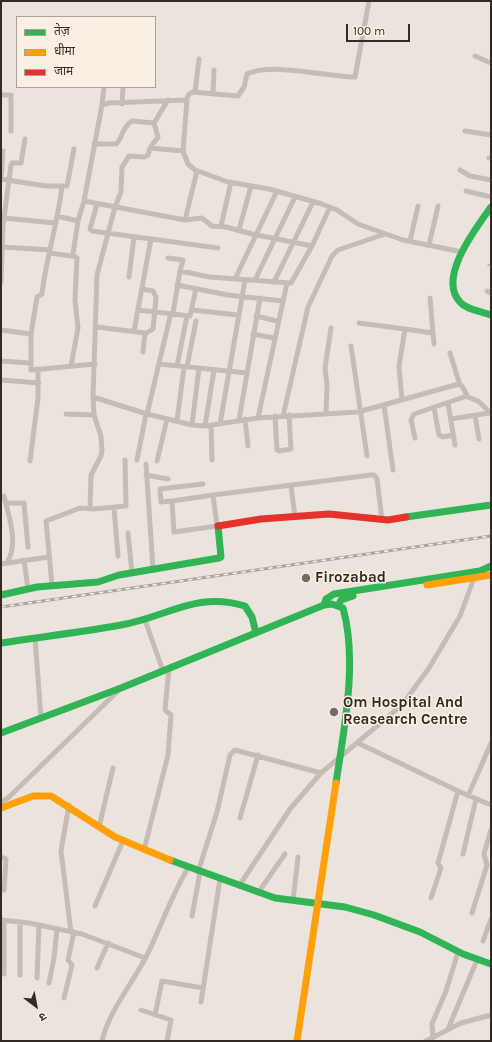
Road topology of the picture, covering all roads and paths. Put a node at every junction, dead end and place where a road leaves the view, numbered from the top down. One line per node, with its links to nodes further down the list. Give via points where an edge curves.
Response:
1 (369, 1): 9 (street, via 356,77 282,70 264,71 247,74 244,87 238,96)
2 (475, 56): 4 (street)
3 (199, 59): 8 (street)
4 (491, 63)
5 (214, 70): 9 (street)
6 (104, 88): 14 (street)
7 (123, 88): 13 (street)
8 (195, 92): 9 (street); 12 (street, via 189,94)
9 (213, 94)
10 (1, 95): 16 (street, via 11,95)
11 (168, 100): 12 (street); 13 (street); 15 (street)
12 (187, 100): 24 (street)
13 (122, 104): 14 (street)
14 (102, 105): 20 (street)
15 (154, 123): 20 (street, via 132,121 125,127 116,144); 21 (street, via 158,137)
16 (10, 131)
17 (465, 131): 18 (street)
18 (491, 135)
19 (25, 139): 29 (street, via 21,163 11,164)
20 (94, 144): 37 (street)
21 (150, 148): 24 (street); 40 (street, via 147,156 131,155 125,161 121,172 122,192)
22 (74, 149): 31 (street, via 67,185)
23 (4, 151): 27 (street)
24 (183, 151): 26 (street, via 188,164)
25 (460, 170): 28 (street, via 470,176)
26 (197, 171): 30 (street); 47 (street)
27 (1, 180): 29 (street)
28 (491, 180)
29 (8, 181): 31 (street); 46 (street)
30 (231, 182): 32 (street); 50 (street)
31 (62, 186): 45 (street)
32 (251, 186): 33 (street); 51 (street)
33 (277, 191): 36 (street); 54 (street)
34 (466, 191): 35 (street)
35 (491, 196)
36 (295, 197): 38 (street); 56 (street)
37 (84, 201): 39 (street); 48 (street)
38 (313, 202): 43 (street); 59 (street)
39 (96, 204): 40 (street); 52 (street, via 90,230)
40 (115, 206): 47 (street); 52 (street)
41 (418, 206): 58 (street)
42 (438, 206): 60 (street)
43 (330, 207): 53 (street, via 351,220); 61 (street)
44 (491, 207): 65 (street)
45 (57, 216): 48 (street); 49 (street)
46 (4, 218): 49 (street); 62 (street)
47 (186, 220): 50 (street, via 201,217 210,225)
48 (78, 222): 66 (street)
49 (55, 224): 64 (street)
50 (221, 226): 51 (street)
51 (239, 230): 54 (street)
52 (108, 234): 55 (street); 94 (street, via 97,275)
53 (385, 234): 58 (street); 137 (street, via 338,250 332,256 308,307)
54 (255, 235): 56 (street); 70 (street)
55 (134, 237): 57 (street); 69 (street)
56 (275, 238): 59 (street); 72 (street)
57 (151, 239): 63 (street); 77 (street)
58 (410, 241): 60 (street)
59 (294, 242): 61 (street); 74 (street)
60 (429, 245): 65 (street)
61 (312, 246): 75 (street, via 293,283)
62 (2, 247): 64 (street); 73 (street)
63 (218, 248)
64 (50, 251): 66 (street); 100 (street, via 42,294 36,297)
65 (462, 252): 88 (street, via 452,284 454,293 459,301 467,306)
66 (72, 255): 112 (street, via 77,258 75,300 78,327)
67 (168, 258): 68 (street, via 183,260)
68 (180, 271): 70 (street); 76 (street)
69 (129, 277)
70 (235, 279): 71 (street)
71 (245, 280): 72 (street); 79 (street)
72 (255, 280): 74 (street)
73 (1, 282)
74 (274, 282): 75 (street)
75 (287, 283): 82 (street)
76 (177, 285): 78 (street); 86 (street)
77 (142, 289): 83 (street); 85 (street, via 155,294)
78 (196, 289): 79 (street); 84 (street)
79 (241, 296): 80 (street); 87 (street)
80 (260, 298): 82 (street); 90 (street)
81 (430, 298): 99 (street)
82 (282, 301): 92 (street)
83 (138, 310): 85 (street); 98 (street)
84 (192, 310): 87 (street); 89 (street, via 191,316)
85 (155, 312): 86 (street); 101 (street, via 152,330)
86 (173, 314): 89 (street); 111 (street, via 170,317)
87 (238, 315): 118 (street)
88 (491, 315)
89 (187, 316): 113 (street)
90 (256, 316): 92 (street); 102 (street)
91 (196, 321): 114 (street)
92 (277, 321): 103 (street)
93 (359, 324): 96 (street)
94 (97, 327): 98 (street); 110 (street)
95 (331, 328): 130 (street, via 325,368)
96 (405, 329): 99 (street); 125 (street, via 399,366)
97 (1, 330): 100 (street)
98 (134, 330): 101 (street)
99 (433, 333): 104 (street)
100 (31, 334): 109 (street)
101 (145, 334): 106 (street)
102 (254, 334): 103 (street); 119 (street)
103 (274, 338): 139 (street)
104 (434, 344)
105 (351, 346): 129 (street)
106 (143, 352)
107 (450, 353): 122 (street)
108 (1, 361): 109 (street)
109 (30, 363): 116 (street, via 31,370)
110 (95, 364): 112 (street); 124 (street)
111 (159, 364): 113 (street); 133 (street)
112 (71, 366): 116 (street)
113 (177, 366): 114 (street)
114 (185, 367): 115 (street); 144 (street)
115 (199, 368): 117 (street); 146 (street)
116 (38, 369): 121 (street)
117 (214, 370): 118 (street); 147 (street)
118 (228, 371): 119 (street); 145 (street)
119 (247, 373): 143 (street)
120 (1, 380): 121 (street)
121 (39, 384): 154 (street)
122 (460, 385): 123 (street); 125 (street)
123 (467, 396): 126 (street); 131 (street, via 478,401)
124 (93, 397): 133 (street); 134 (street)
125 (402, 400): 127 (street)
126 (448, 403): 128 (street); 142 (street)
127 (384, 405): 129 (street); 160 (street)
128 (434, 408): 148 (street, via 440,437); 149 (street, via 412,416)
129 (360, 411): 130 (street); 153 (street)
130 (326, 413): 138 (street)
131 (490, 413): 135 (street)
132 (66, 414): 134 (street)
133 (147, 414): 140 (street); 156 (street)
134 (94, 415): 171 (street, via 102,451 91,475)
135 (475, 415): 142 (street); 150 (street)
136 (275, 416): 137 (street); 138 (street, via 279,451 291,449); 139 (street)
137 (283, 416): 138 (street)
138 (289, 416)
139 (258, 418): 141 (street)
140 (167, 419): 144 (street); 158 (street)
141 (245, 419): 143 (street); 152 (street)
142 (451, 419): 148 (street)
143 (239, 420): 145 (street)
144 (177, 421): 146 (street)
145 (220, 424): 147 (street)
146 (192, 425): 147 (street)
147 (208, 426): 157 (street)
148 (454, 435): 151 (street)
149 (415, 438)
150 (479, 439)
151 (455, 445)
152 (248, 446)
153 (367, 456)
154 (30, 460)
155 (125, 460): 170 (street, via 126,506)
156 (137, 460)
157 (212, 460)
158 (157, 461)
159 (146, 464): 161 (street)
160 (392, 470)
161 (146, 475): 162 (street); 182 (street)
162 (168, 479)
163 (203, 484): 167 (street, via 160,489 161,502)
164 (292, 486): 165 (street); 172 (street); 173 (street, via 374,475 377,479)
165 (213, 495): 167 (street); 174 (street)
166 (4, 496): 168 (street)
167 (172, 501): 174 (street, via 175,533)
168 (6, 503): 176 (street, via 25,504); 180 (street, via 13,543 12,555)
169 (491, 505): 173 (street)
170 (114, 508): 171 (street); 177 (street)
171 (90, 509): 178 (street, via 75,509 46,521)
172 (295, 517): 173 (street, via 341,514); 174 (street)
173 (382, 520)
174 (217, 526): 182 (street, via 220,558)
175 (128, 533): 183 (street)
176 (28, 547)
177 (118, 556)
178 (49, 557): 179 (street); 186 (street)
179 (24, 560): 180 (street); 187 (street)
180 (4, 563)
181 (491, 566): 189 (street, via 466,573 329,596)
182 (153, 569): 183 (street)
183 (132, 573): 186 (street, via 98,582)
184 (491, 576): 185 (street)
185 (474, 578): 190 (street, via 348,596 341,600); 199 (street, via 460,616 423,677 396,711)
186 (52, 585): 187 (street)
187 (28, 589): 188 (street)
188 (1, 595)
189 (324, 605): 190 (street); 192 (street)
190 (338, 606): 202 (street, via 343,608 346,614 349,646 348,685)
191 (145, 620): 192 (street, via 188,605 228,601 238,603 249,610); 193 (street); 195 (street)
192 (256, 633): 195 (street)
193 (35, 638): 194 (street); 197 (street)
194 (1, 643)
195 (166, 670): 196 (street); 216 (street, via 165,710 171,715 168,751)
196 (121, 688): 197 (street); 208 (street)
197 (41, 718): 198 (street)
198 (1, 733)
199 (358, 743): 202 (street); 205 (street)
200 (491, 743): 206 (street)
201 (258, 755): 204 (street); 212 (street); 222 (street, via 236,750 230,755 217,812)
202 (339, 758): 204 (street); 229 (street)
203 (113, 768): 213 (street)
204 (322, 773): 224 (street, via 290,808)
205 (458, 791): 206 (street); 227 (street, via 438,863 441,868)
206 (468, 796): 207 (street)
207 (476, 799): 210 (street); 218 (street)
208 (1, 802)
209 (68, 805): 211 (street, via 47,794 33,796); 213 (street); 238 (street, via 61,851)
210 (491, 805)
211 (1, 808)
212 (240, 818)
213 (99, 827): 215 (street)
214 (491, 830): 231 (street, via 484,854 487,865)
215 (123, 841): 216 (street); 230 (street)
216 (144, 850): 221 (street)
217 (285, 854): 226 (street)
218 (463, 854)
219 (1, 857): 225 (street, via 6,859)
220 (298, 857): 228 (street)
221 (188, 868): 222 (street); 242 (street)
222 (199, 872): 223 (street); 232 (street)
223 (220, 879): 224 (street); 250 (street)
224 (239, 886): 226 (street)
225 (4, 890)
226 (258, 892): 228 (street)
227 (431, 898)
228 (293, 901): 229 (street)
229 (318, 904): 241 (street, via 350,908 374,915 420,932); 260 (street)
230 (95, 906)
231 (472, 913)
232 (192, 916)
233 (491, 919): 239 (street)
234 (2, 920): 235 (street); 246 (street)
235 (20, 922): 236 (street); 247 (street)
236 (39, 925): 237 (street); 248 (street)
237 (57, 929): 238 (street); 249 (street)
238 (73, 932): 240 (street); 251 (street, via 68,960 72,965)
239 (483, 941)
240 (108, 943): 242 (street); 245 (street)
241 (458, 952): 243 (street); 257 (street, via 432,1024)
242 (145, 958): 258 (street, via 112,1016)
243 (477, 960): 244 (street); 256 (street)
244 (491, 964)
245 (97, 968)
246 (4, 974)
247 (20, 975)
248 (37, 978)
249 (49, 983)
250 (203, 988): 252 (street); 254 (street, via 162,981)
251 (64, 998)
252 (201, 1002)
253 (141, 1010): 254 (street)
254 (155, 1014): 259 (street, via 171,1020)
255 (491, 1015): 256 (street)
256 (448, 1029): 257 (street)
257 (433, 1037): 261 (street)
258 (102, 1041)
259 (167, 1041)
260 (297, 1041)
261 (426, 1041)

